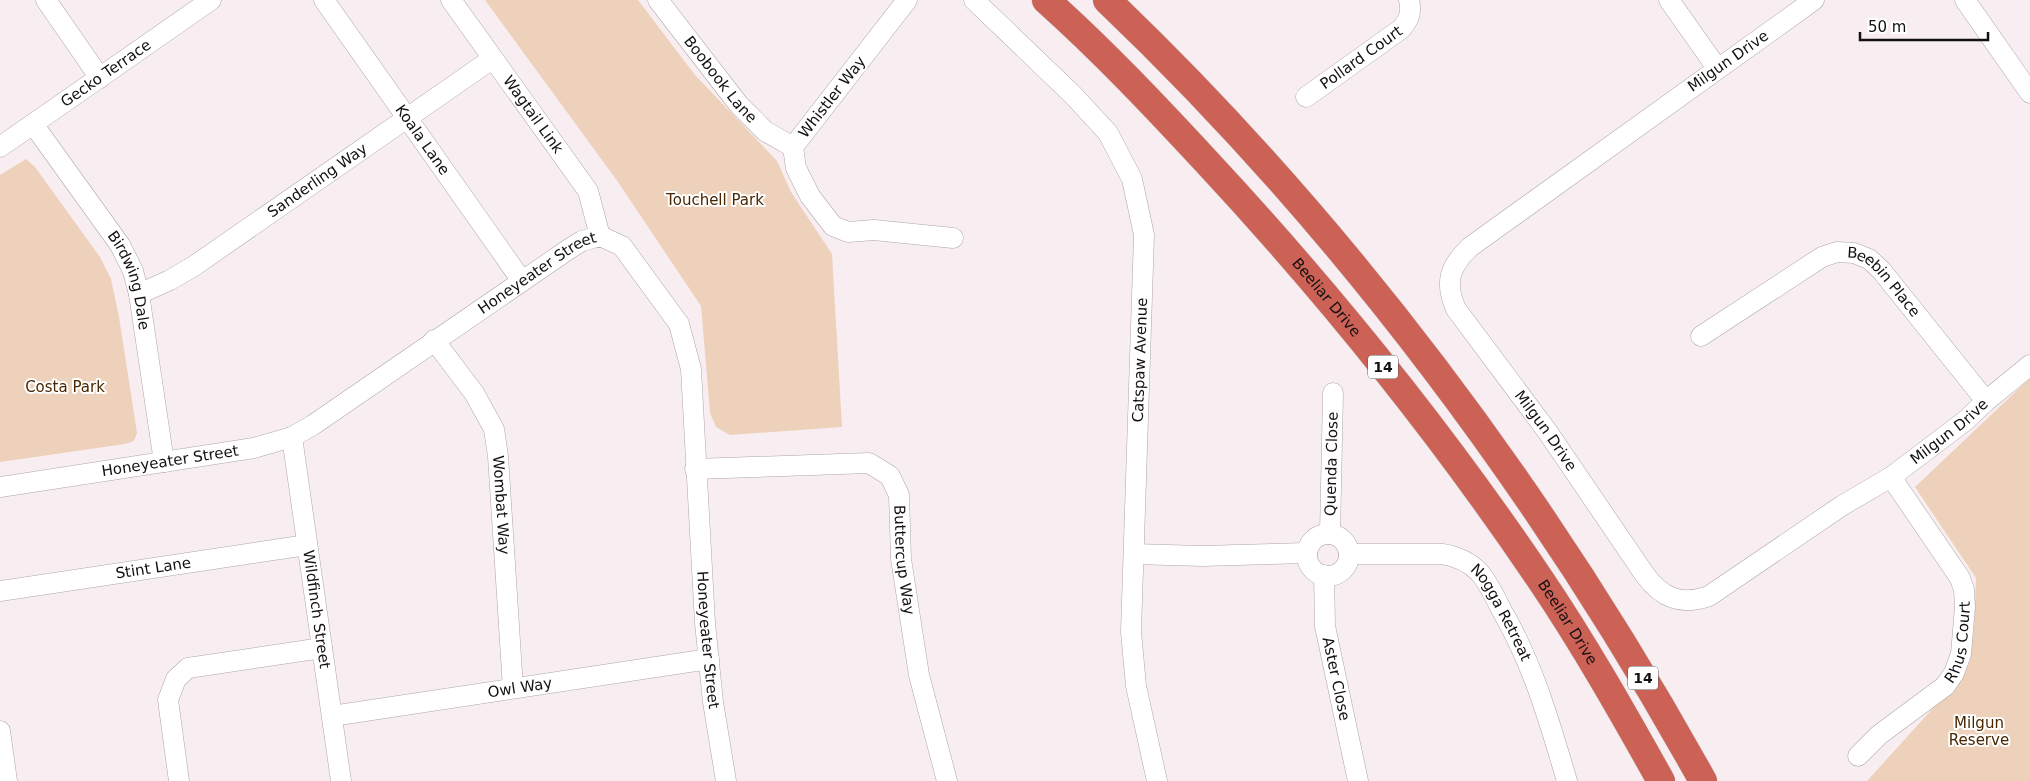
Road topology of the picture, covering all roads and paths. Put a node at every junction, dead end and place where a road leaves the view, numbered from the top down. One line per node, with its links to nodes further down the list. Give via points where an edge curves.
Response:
1 (46, 0): 16 (street)
2 (211, 0): 16 (street, Gecko Terrace)
3 (324, 0): 19 (street, Koala Lane)
4 (451, 0): 14 (street, Wagtail Link)
5 (658, 0): 22 (street, Boobook Lane, via 739,105 765,131)
6 (907, 0): 22 (street, Whistler Way)
7 (974, 0): 40 (street, Catspaw Avenue, via 1108,133 1132,179 1144,235)
8 (1046, 0): 59 (highway, Beeliar Drive / 14, via 1086,36 1235,192 1327,296 1433,430 1540,580)
9 (1107, 0): 49 (highway, 14, via 1288,189 1402,328 1560,546)
10 (1669, 0): 15 (street)
11 (1814, 0): 15 (street, Milgun Drive)
12 (1965, 0): 17 (street)
13 (1416, 8): 18 (street, Pollard Court, via 1394,36)
14 (492, 59): 19 (street, Sanderling Way); 23 (street, Wagtail Link, via 588,191)
15 (1717, 68): 35 (street, Milgun Drive, via 1470,246 1450,271 1450,296 1645,575 1655,588 1668,596 1696,601 1709,596 1843,505)
16 (100, 78): 20 (street, Gecko Terrace)
17 (2030, 93)
18 (1306, 97)
19 (406, 117): 25 (street, Koala Lane); 26 (street, Sanderling Way, via 194,266)
20 (33, 124): 21 (street, Gecko Terrace); 26 (street, Birdwing Dale, via 120,245 133,271)
21 (0, 147)
22 (793, 147): 24 (street, Whistler Way, via 796,168 810,196 833,226 848,232 874,230)
23 (600, 236): 25 (street, Honeyeater Street, via 582,241); 34 (street, Honeyeater Street, via 622,246 679,324 690,369)
24 (952, 238)
25 (522, 281): 28 (street, Honeyeater Street)
26 (139, 294): 33 (street, Birdwing Dale)
27 (1701, 336): 31 (street, Beebin Place, via 1822,257 1837,252 1854,253 1869,259 1891,280)
28 (434, 340): 32 (street, Honeyeater Street); 46 (street, Wombat Way, via 474,393 494,429)
29 (2030, 365): 31 (street, Milgun Drive)
30 (1333, 393): 37 (street, Quenda Close)
31 (1986, 401): 35 (street, Milgun Drive)
32 (292, 437): 33 (street, Honeyeater Street, via 254,448); 38 (street, Wildfinch Street)
33 (164, 462): 36 (street, Honeyeater Street)
34 (695, 469): 45 (street, Honeyeater Street); 55 (street, Buttercup Way, via 869,463 890,476 899,496 901,559 919,675)
35 (1891, 477): 50 (street, Rhus Court, via 1960,578 1965,607 1961,654 1945,686)
36 (0, 488)
37 (1330, 534): 39 (street, via 1317,537); 41 (street, via 1343,540)
38 (307, 545): 43 (street, Stint Lane); 44 (street, Wildfinch Street)
39 (1307, 553): 40 (street); 42 (street, via 1314,570)
40 (1134, 554): 56 (street, Catspaw Avenue, via 1131,632 1136,686)
41 (1349, 554): 42 (street, via 1345,568 1332,575); 58 (street, Nogga Retreat, via 1442,554 1454,556 1480,573 1522,646 1543,699)
42 (1324, 575): 57 (street, Aster Close, via 1325,626)
43 (0, 590)
44 (322, 648): 47 (street, Wildfinch Street); 52 (street, via 188,668 176,679 168,700)
45 (709, 659): 46 (street, Owl Way); 54 (street, Honeyeater Street, via 712,702)
46 (513, 688): 47 (street, Owl Way)
47 (332, 716): 53 (street, Wildfinch Street)
48 (0, 731): 51 (street)
49 (1679, 738): 60 (street); 61 (highway, 14)
50 (1858, 756)
51 (7, 781)
52 (179, 781)
53 (341, 781)
54 (726, 781)
55 (947, 781)
56 (1157, 781)
57 (1358, 781)
58 (1567, 781)
59 (1661, 781)
60 (1688, 781)
61 (1703, 781)

